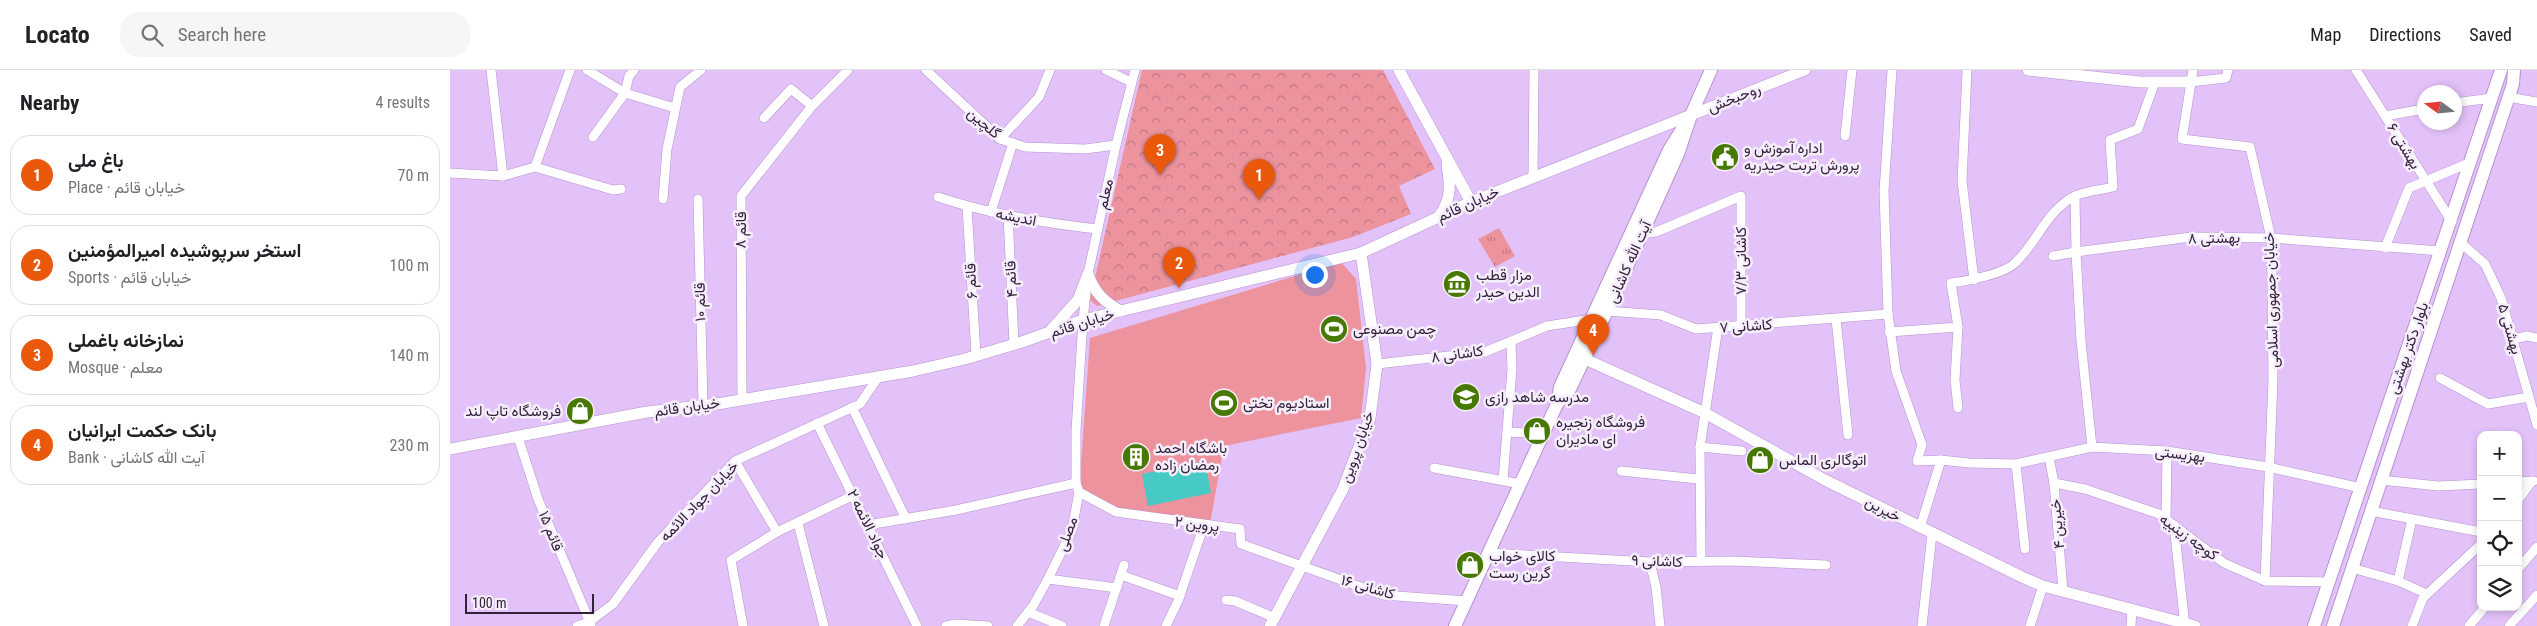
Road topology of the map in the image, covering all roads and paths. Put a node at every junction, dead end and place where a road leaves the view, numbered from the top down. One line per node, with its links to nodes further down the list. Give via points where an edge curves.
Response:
1 (491, 70): 50 (street)
2 (570, 70): 48 (street)
3 (587, 70): 30 (street)
4 (634, 70): 30 (street)
5 (701, 70): 36 (street, via 680,87)
6 (848, 70): 35 (street, قائم ۸)
7 (926, 70): 43 (street, گلچین)
8 (1050, 70): 43 (street, via 1039,97)
9 (1106, 70): 26 (street)
10 (1135, 70): 26 (street, معلم)
11 (1399, 70): 46 (street)
12 (1534, 70): 51 (street)
13 (1711, 70): 38 (main road, آیت الله کاشانی)
14 (1805, 70): 38 (street, روحبخش)
15 (1852, 70): 41 (street)
16 (1892, 70): 77 (street, via 1884,192)
17 (1967, 70): 74 (street, via 1962,181)
18 (2028, 70): 24 (street)
19 (2193, 70): 28 (street)
20 (2356, 70): 39 (street, بهشتی ۶)
21 (2501, 70): 31 (main road, بلوار دکتر بهشتی)
22 (2514, 70): 29 (main road, بلوار دکتر بهشتی)
23 (2524, 70): 29 (main road)
24 (2081, 73): 27 (street)
25 (2227, 74): 28 (street)
26 (1131, 82): 45 (street, معلم)
27 (2155, 82): 28 (street); 54 (street, via 2138,129 2110,140 2113,187)
28 (2190, 82): 66 (street, خیابان جمهوری اسلامی, via 2182,139 2250,147)
29 (2513, 84): 32 (main road, بلوار دکتر بهشتی)
30 (625, 93): 36 (street); 42 (street)
31 (2492, 98): 32 (main road, via 2499,96); 33 (street); 47 (main road, بلوار دکتر بهشتی)
32 (2507, 100): 34 (street); 67 (main road, بلوار دکتر بهشتی)
33 (2462, 102)
34 (2537, 102)
35 (812, 106): 40 (street, via 791,89); 98 (street, قائم ۸, via 741,196)
36 (674, 108): 56 (street)
37 (2417, 110): 39 (street)
38 (1691, 115): 51 (street, خیابان قائم); 65 (main road, آیت الله کاشانی, via 1678,154); 78 (main road, آیت الله کاشانی, via 1669,150)
39 (2385, 116): 52 (street, بهشتی ۶)
40 (764, 118)
41 (1845, 136)
42 (593, 137)
43 (1000, 139): 44 (street, گلچین)
44 (1013, 143): 45 (street, گلچین, via 1085,149); 60 (street)
45 (1116, 146): 64 (street, معلم)
46 (1446, 156): 58 (street); 62 (street, via 1450,194)
47 (2469, 162): 52 (street); 63 (main road, بلوار دکتر بهشتی)
48 (535, 167): 50 (street); 53 (street, via 613,190)
49 (450, 173): 50 (street)
50 (503, 176)
51 (1533, 176): 58 (street, خیابان قائم)
52 (2424, 180): 63 (street, بهشتی ۶); 68 (street, via 2409,188)
53 (621, 189)
54 (2075, 196): 71 (street); 74 (street, via 2047,221 2016,263)
55 (938, 197): 59 (street, اندیشه)
56 (663, 198)
57 (698, 199): 100 (street, قائم ۱۰)
58 (1470, 202): 62 (street, خیابان قائم)
59 (967, 207): 60 (street, اندیشه); 90 (street, قائم ۶)
60 (990, 212): 61 (street, اندیشه)
61 (1008, 215): 64 (street, اندیشه); 89 (street, قائم ۴)
62 (1439, 217): 70 (street, خیابان قائم)
63 (2452, 222): 69 (main road, بلوار دکتر بهشتی)
64 (1097, 229): 73 (street, معلم)
65 (1640, 234): 76 (main road, آیت الله کاشانی); 81 (street, کاشانی ۷/۳, via 1656,232 1741,196)
66 (2271, 238): 68 (street, بهشتی ۸); 71 (street, بهشتی ۸, via 2191,237); 120 (street, خیابان جمهوری اسلامی, via 2274,348)
67 (2461, 243): 87 (street, بهشتی ۵, via 2485,264 2501,298); 95 (main road, بلوار دکتر بهشتی)
68 (2385, 248): 69 (street, بهشتی ۸)
69 (2442, 251): 93 (main road, بلوار دکتر بهشتی)
70 (1361, 252): 75 (street, خیابان قائم); 92 (street, خیابان پروین)
71 (2076, 252): 72 (street, بهشتی ۸); 112 (street)
72 (2053, 256)
73 (1088, 274): 75 (street, via 1100,297); 80 (street, معلم); 85 (street, via 1078,300)
74 (1974, 280): 83 (street, via 1951,283)
75 (1121, 311): 80 (street, خیابان قائم)
76 (1607, 311): 82 (street, کاشانی ۷, via 1661,315 1696,329); 91 (main road, آیت الله کاشانی)
77 (1888, 314): 79 (street, کاشانی ۷); 84 (street)
78 (1592, 319): 88 (street, کاشانی ۸, via 1547,326); 99 (main road, آیت الله کاشانی, via 1560,386)
79 (1836, 319): 81 (street, کاشانی ۷); 109 (street)
80 (1083, 320): 85 (street, خیابان قائم); 106 (street, معلم)
81 (1741, 327): 82 (street, کاشانی ۷)
82 (1718, 328): 103 (street)
83 (1958, 328): 84 (street); 102 (street, via 1954,380)
84 (1889, 332): 117 (street, بهزیستی, via 1896,371 1922,445 1917,461)
85 (1049, 333): 89 (street, خیابان قائم)
86 (2537, 338): 87 (street)
87 (2513, 339): 97 (street, بهشتی ۵)
88 (1511, 342): 92 (street, کاشانی ۸, via 1485,352); 107 (street)
89 (1014, 344): 90 (street, خیابان قائم)
90 (976, 355): 94 (street, خیابان قائم)
91 (1585, 359): 99 (main road, آیت الله کاشانی, via 1569,391); 103 (street, خیرین)
92 (1377, 364): 155 (street, خیابان پروین, via 1370,418 1343,489)
93 (2401, 370): 95 (main road); 132 (main road, بلوار دکتر بهشتی)
94 (879, 376): 98 (street, خیابان قائم); 101 (street, خیابان جواد الائمه, via 860,404)
95 (2417, 376): 125 (main road, بلوار دکتر بهشتی)
96 (2440, 378): 97 (street, via 2488,404)
97 (2529, 397): 105 (street, بهشتی ۵)
98 (742, 399): 100 (street, خیابان قائم)
99 (1557, 404): 108 (main road, آیت الله کاشانی)
100 (703, 405): 110 (street, خیابان قائم)
101 (852, 407): 104 (street, خیابان جواد الائمه); 136 (street)
102 (1958, 408)
103 (1705, 413): 111 (street); 142 (street, خیرین)
104 (817, 423): 118 (street, خیابان جواد الائمه); 133 (street, جواد الائمه ۲)
105 (2537, 426)
106 (1076, 431): 131 (street, مصلی)
107 (1508, 432): 108 (street); 123 (street)
108 (1544, 434): 129 (main road, آیت الله کاشانی)
109 (1848, 435)
110 (518, 437): 113 (street, خیابان قائم); 174 (street, قائم ۱۵, via 538,499)
111 (1700, 447): 114 (street); 124 (street)
112 (2092, 447): 115 (street, بهزیستی); 116 (street, بهزیستی)
113 (450, 449)
114 (1742, 451)
115 (2167, 451): 120 (street, بهزیستی); 139 (street)
116 (2049, 457): 119 (street, بهزیستی); 128 (street, خیرین ۴)
117 (1941, 460): 119 (street, بهزیستی); 142 (street)
118 (735, 461): 144 (street); 174 (street, خیابان جواد الائمه, via 658,542 613,604)
119 (2016, 464): 148 (street)
120 (2268, 467): 132 (street, بهزیستی); 160 (street, خیابان جمهوری اسلامی)
121 (1434, 468): 123 (street)
122 (1620, 471): 124 (street)
123 (1503, 480): 129 (street)
124 (1698, 480): 151 (street)
125 (2381, 480): 130 (street, via 2438,486); 135 (main road, بلوار دکتر بهشتی)
126 (2535, 481): 127 (street); 134 (street)
127 (2522, 482)
128 (2054, 483): 139 (street, کوچه زینبیه, via 2084,489 2158,514); 164 (street, خیرین ۴)
129 (1521, 484): 149 (main road, آیت الله کاشانی)
130 (2477, 484)
131 (1077, 487): 136 (street); 141 (street, پروین ۲, via 1116,512); 158 (street, مصلی, via 1072,530)
132 (2361, 488): 161 (main road, بلوار دکتر بهشتی)
133 (854, 495): 138 (street); 140 (street, جواد الائمه ۲)
134 (2522, 496)
135 (2370, 511): 137 (street); 156 (main road, بلوار دکتر بهشتی)
136 (906, 518): 140 (street)
137 (2412, 519): 143 (street); 159 (street)
138 (798, 522): 144 (street); 178 (street)
139 (2170, 522): 160 (street, کوچه زینبیه, via 2224,563); 175 (street)
140 (868, 525): 179 (street, جواد الائمه ۲)
141 (1204, 525): 155 (street, پروین ۲, via 1241,529 1241,544); 167 (street)
142 (1920, 528): 145 (street, خیرین)
143 (2477, 531)
144 (777, 532): 177 (street, via 731,560)
145 (1932, 534): 162 (street, خیرین); 188 (street)
146 (2537, 547): 154 (street)
147 (2477, 548): 165 (street)
148 (2025, 549)
149 (1489, 553): 150 (street, کاشانی ۹); 169 (main road, آیت الله کاشانی)
150 (1650, 562): 151 (street, کاشانی ۹); 187 (street)
151 (1701, 562): 153 (street, کاشانی ۹)
152 (1124, 564): 157 (street)
153 (1826, 565)
154 (2521, 566)
155 (1301, 567): 169 (street, کاشانی ۱۶, via 1383,595); 173 (street, خیابان پروین)
156 (2352, 568): 159 (street); 192 (main road, بلوار دکتر بهشتی)
157 (1121, 575): 163 (street); 167 (street)
158 (1048, 579): 163 (street); 172 (street, مصلی)
159 (2398, 580): 165 (street)
160 (2265, 582): 161 (street)
161 (2330, 582): 191 (main road, بلوار دکتر بهشتی)
162 (2043, 586): 164 (street, خیرین); 189 (street)
163 (1117, 588): 184 (street)
164 (2063, 591): 170 (street, خیرین)
165 (2427, 594): 193 (street)
166 (2537, 595): 195 (street)
167 (1180, 596): 185 (street)
168 (1226, 600): 173 (street, via 1235,600)
169 (1467, 601): 186 (main road, آیت الله کاشانی)
170 (2132, 609): 175 (street, خیرین); 190 (street)
171 (2482, 611): 194 (street)
172 (1028, 612): 182 (street, مصلی); 183 (street)
173 (1273, 622)
174 (590, 624): 176 (street, خیابان جواد الائمه)
175 (2188, 625)
176 (578, 626)
177 (742, 626)
178 (824, 626)
179 (917, 626)
180 (946, 626): 181 (street)
181 (988, 626)
182 (1017, 626)
183 (1061, 626)
184 (1104, 626)
185 (1166, 626)
186 (1455, 626)
187 (1660, 626)
188 (1922, 626)
189 (2030, 626)
190 (2131, 626)
191 (2314, 626)
192 (2333, 626)
193 (2412, 626)
194 (2469, 626)
195 (2509, 626)

